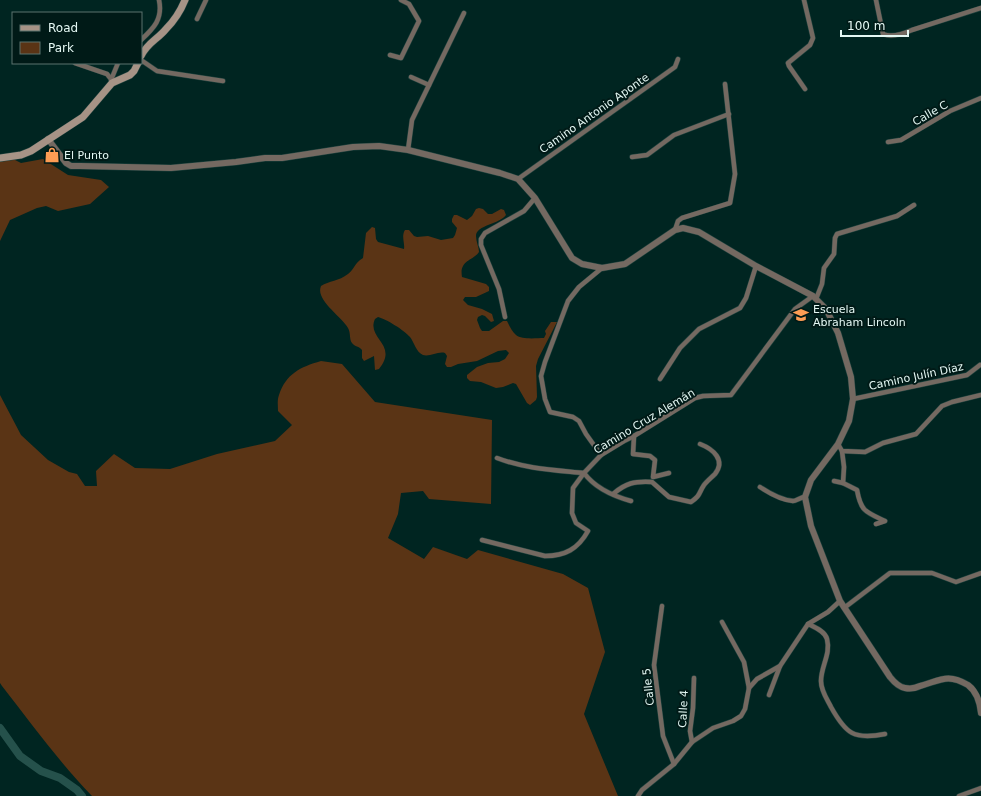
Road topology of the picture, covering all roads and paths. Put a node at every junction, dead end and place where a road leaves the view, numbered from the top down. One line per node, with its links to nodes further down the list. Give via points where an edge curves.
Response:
1 (159, 0): 10 (street, via 159,18 154,29)
2 (185, 0): 11 (main road, via 166,29 149,43)
3 (206, 0): 9 (street)
4 (401, 0): 12 (street, via 409,4 419,21 401,58)
5 (804, 0): 23 (street, via 813,38 810,45 788,63)
6 (876, 0): 7 (street, via 883,34 888,36)
7 (981, 8)
8 (464, 13): 22 (street)
9 (197, 19)
10 (142, 39)
11 (142, 54)
12 (390, 55)
13 (678, 59): 31 (street, Camino Antonio Aponte, via 676,66)
14 (142, 61): 20 (street, via 158,71)
15 (78, 64): 19 (street, via 107,74)
16 (118, 64): 19 (street)
17 (138, 64): 19 (main road, via 130,74)
18 (411, 77): 22 (street)
19 (112, 81): 26 (main road, via 83,117)
20 (223, 81)
21 (725, 84): 25 (street)
22 (429, 85): 28 (street, via 412,120)
23 (805, 89)
24 (981, 98): 27 (street, Calle C, via 950,111 901,140)
25 (729, 114): 29 (street, via 674,135 647,155); 34 (street, via 735,174 730,203 682,218)
26 (48, 140): 28 (street, via 71,166 176,168 282,158 353,147 378,146); 30 (main road, via 21,155)
27 (888, 142)
28 (408, 150): 31 (street)
29 (632, 157)
30 (0, 158)
31 (518, 179): 32 (street)
32 (535, 198): 36 (street, via 572,258 582,264); 38 (street, via 524,211 485,233 482,238 481,245 499,289)
33 (914, 205): 37 (street, via 896,216 837,234 834,254 824,268 822,284)
34 (675, 230): 35 (street, via 684,228 699,232); 36 (street, via 625,264)
35 (756, 266): 37 (street); 40 (street, via 746,298 740,308 699,329 680,348)
36 (602, 268): 47 (street, via 579,286 568,300 541,376 550,412 573,416 579,421)
37 (814, 297): 42 (street, via 826,309 838,333 851,377); 43 (street, Camino Cruz Alemán, via 795,309 731,395 695,398)
38 (505, 317)
39 (980, 365): 42 (street, Camino Julín Díaz, via 967,375)
40 (660, 379)
41 (981, 395): 46 (street, via 942,406 916,434 883,443 865,452)
42 (853, 399): 45 (street, via 849,421)
43 (634, 436): 47 (street, Camino Cruz Alemán); 50 (street, via 633,454 650,456 655,460 653,477)
44 (700, 444): 54 (street, via 715,452 718,468 703,486 698,497 691,502 669,497 652,482 632,482)
45 (838, 444): 46 (street); 55 (street, via 811,480)
46 (842, 451): 52 (street)
47 (601, 455): 49 (street, Camino Cruz Alemán)
48 (497, 458): 49 (street, via 514,465)
49 (584, 473): 54 (street, via 591,482); 58 (street, Camino Cruz Alemán, via 573,488 572,513 576,523 588,531 575,548 555,556 545,556)
50 (669, 473)
51 (834, 481): 52 (street)
52 (843, 484): 57 (street, via 857,490 859,502 865,511 885,521)
53 (760, 487): 55 (street, via 769,493 794,501)
54 (613, 494): 56 (street)
55 (805, 497): 60 (street, via 811,526)
56 (631, 500)
57 (876, 524)
58 (482, 540)
59 (981, 573): 62 (street, via 956,582 932,573 890,573)
60 (840, 601): 62 (street); 64 (street)
61 (662, 606): 72 (street, Calle 5, via 654,665 663,736)
62 (844, 608): 69 (street, via 898,685 914,688 947,678 958,679 971,688 980,704)
63 (722, 622): 67 (street, via 744,662)
64 (808, 624): 65 (street); 70 (street, via 822,632 827,639 828,650 822,673 822,688 838,720 855,734)
65 (780, 666): 67 (street, via 757,679); 68 (street)
66 (694, 678): 71 (street, Calle 4, via 690,731)
67 (749, 688): 71 (street, via 741,716 713,728)
68 (769, 695)
69 (981, 713)
70 (885, 734)
71 (692, 742): 72 (street)
72 (674, 764): 74 (street)
73 (981, 788): 75 (street)
74 (638, 796)
75 (959, 796)

